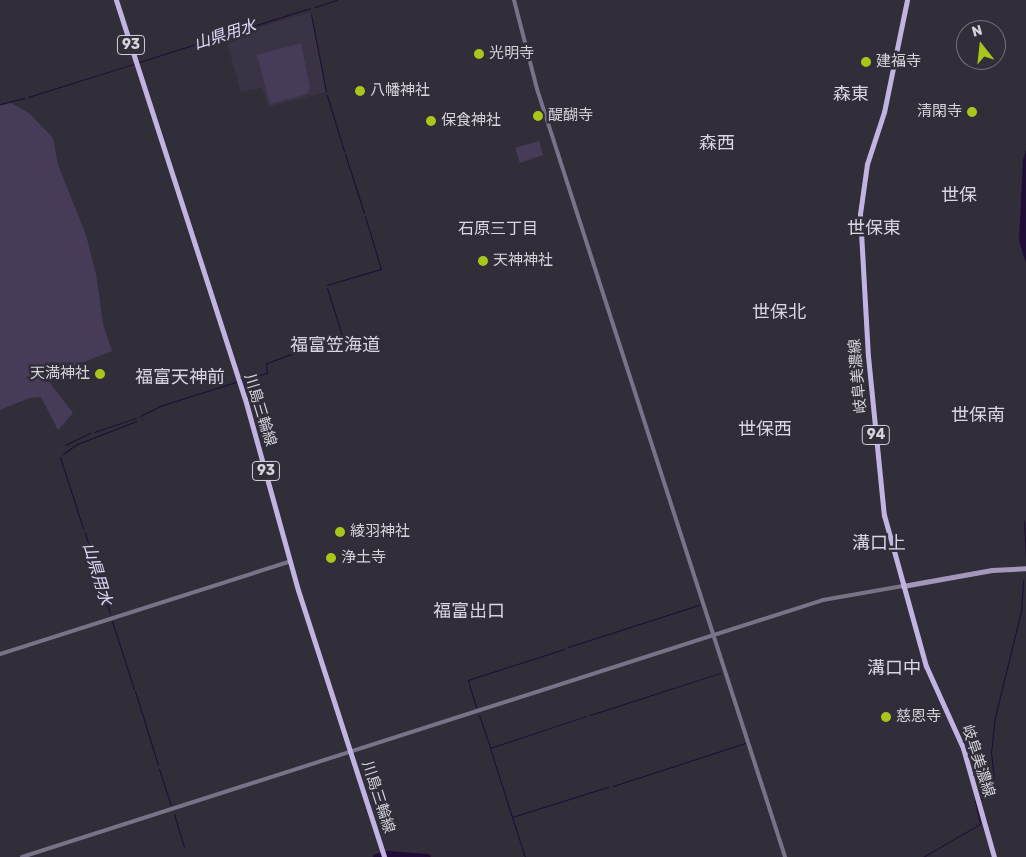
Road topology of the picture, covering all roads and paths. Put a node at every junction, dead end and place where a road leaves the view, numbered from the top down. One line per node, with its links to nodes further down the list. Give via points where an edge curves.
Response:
1 (116, 0): 4 (main road, 川島三輪線 / 93, via 245,399)
2 (514, 0): 7 (street, via 537,89)
3 (908, 0): 6 (main road, 岐阜美濃線 / 94, via 884,112 867,164 860,224 868,356 884,515)
4 (291, 561): 8 (street); 9 (main road, 川島三輪線 / 93)
5 (1026, 568): 6 (main road, via 992,570)
6 (903, 586): 7 (street, via 822,600); 13 (main road, 岐阜美濃線 / 94, via 927,669 963,748)
7 (714, 634): 9 (street); 12 (street)
8 (0, 654)
9 (351, 751): 10 (main road, 川島三輪線 / 93); 11 (street)
10 (383, 855)
11 (22, 857)
12 (785, 857)
13 (994, 857)

